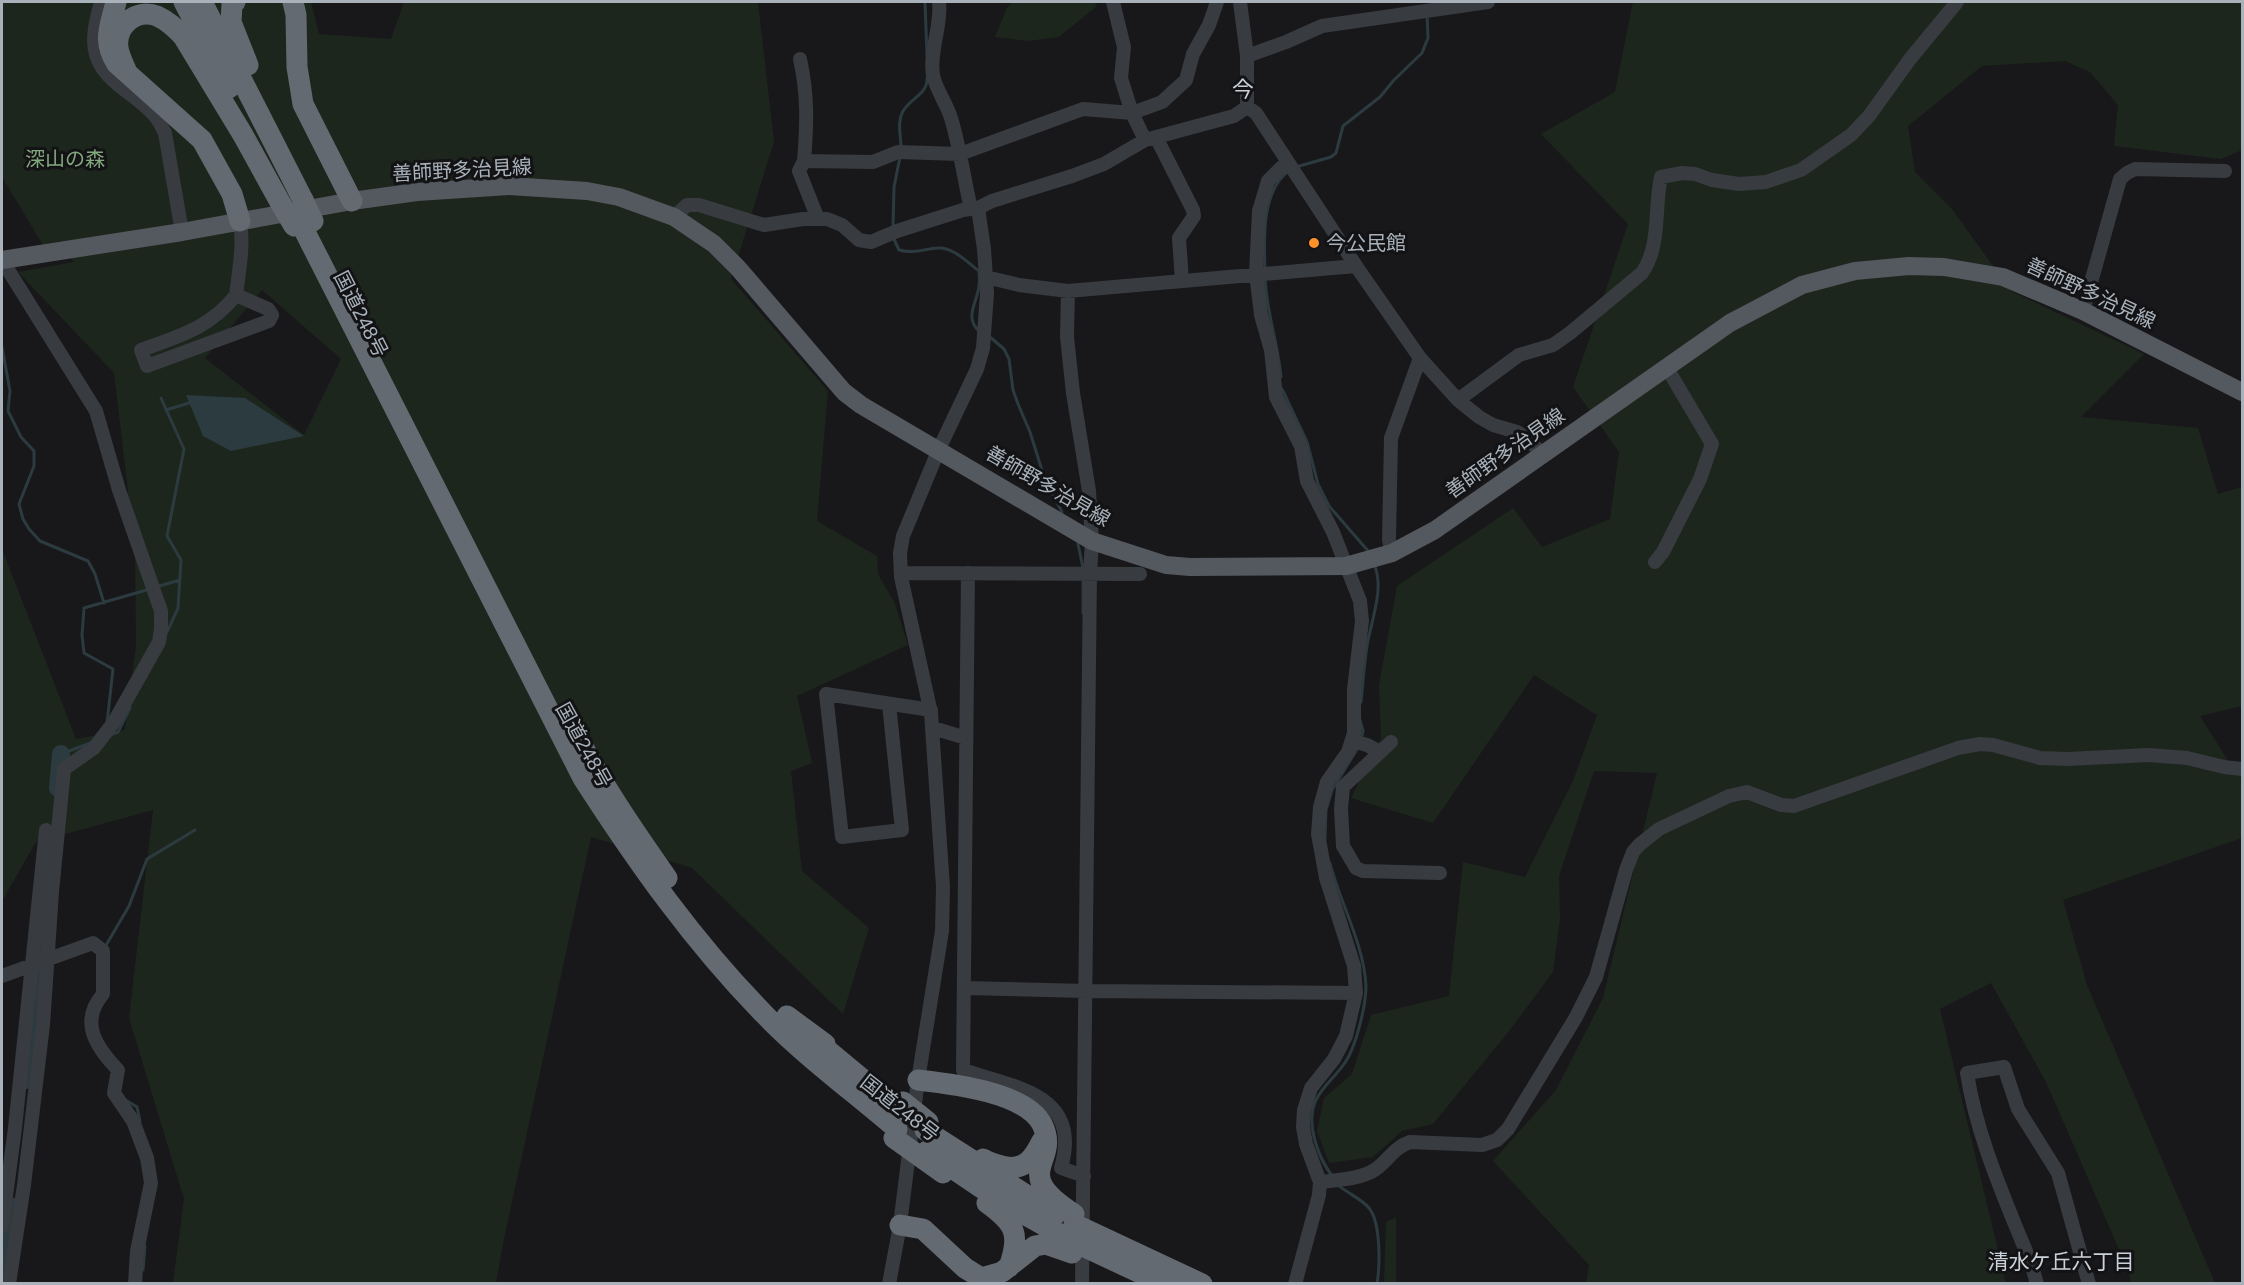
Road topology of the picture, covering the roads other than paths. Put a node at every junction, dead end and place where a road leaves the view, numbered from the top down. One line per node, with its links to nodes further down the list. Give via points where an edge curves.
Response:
1 (101, 2): 30 (street, via 94,30 99,62 111,79 157,118 165,133)
2 (116, 2): 15 (highway, via 108,42 110,54)
3 (184, 2): 23 (highway, 国道248号)
4 (202, 2): 23 (highway, 国道248号)
5 (235, 2): 23 (highway, via 231,22 294,161)
6 (939, 2): 19 (street, via 932,60 934,78 948,108)
7 (1113, 2): 17 (street, via 1124,47 1121,78)
8 (1217, 2): 17 (street, via 1193,54 1186,80 1162,102)
9 (1240, 2): 13 (street)
10 (1488, 2): 13 (street, via 1322,26)
11 (1957, 2): 42 (street, via 1869,116 1851,135 1801,170 1779,179 1739,184 1682,172 1661,177 1655,233 1648,265 1642,273 1553,345 1519,355)
12 (291, 6): 24 (highway, via 303,104)
13 (1247, 56): 16 (street)
14 (800, 59): 20 (street, via 807,100)
15 (126, 70): 23 (highway, via 118,39 131,18 155,15 170,23 183,36 243,135); 28 (highway, via 202,140 232,194)
16 (1247, 107): 18 (street, via 1234,116); 21 (street, via 1256,113)
17 (1132, 113): 18 (street); 19 (street, via 1083,109)
18 (1150, 138): 25 (street, via 1104,164); 35 (street, via 1193,210 1194,216 1179,238)
19 (960, 154): 20 (street, via 898,152 873,162); 25 (street)
20 (804, 161): 27 (street, via 799,171)
21 (1287, 162): 32 (street); 33 (street, via 1268,181 1259,211)
22 (2224, 171): 38 (street, via 2135,169 2120,179)
23 (293, 200): 29 (highway, 国道248号, bridge)
24 (352, 201): 26 (main road, 善師野多治見線, via 509,186 619,197); 28 (main road, 善師野多治見線)
25 (974, 209): 27 (street, via 871,242 859,240 842,225); 34 (street)
26 (674, 217): 27 (street, via 687,205 699,205 764,225); 43 (main road, 善師野多治見線, via 714,244 738,268 844,392)
27 (818, 219)
28 (240, 221): 30 (main road, 善師野多治見線); 37 (street)
29 (303, 224): 72 (highway, 国道248号, via 595,769 642,843 726,950 787,1016); 72 (highway, 国道248号, via 583,778 630,852 664,899 766,1017)
30 (182, 232): 31 (main road, 善師野多治見線)
31 (2, 260): 65 (street, via 96,411 161,611 159,642 114,722 94,748 64,769)
32 (1356, 266): 33 (street); 39 (street)
33 (1262, 274): 35 (street); 48 (street, via 1261,315 1271,350 1276,397 1301,446 1307,481)
34 (986, 276): 36 (street); 43 (street, via 983,348)
35 (1182, 281): 36 (street)
36 (1068, 291): 45 (street, via 1067,337 1089,491)
37 (236, 295): 37 (street, via 268,309 272,315 269,321 147,366 141,350 210,321)
38 (2083, 311): 40 (main road, 善師野多治見線, via 2003,278 1944,267 1855,271 1802,285 1778,296 1730,323); 41 (main road, 善師野多治見線)
39 (1420, 358): 42 (street); 46 (street, via 1391,438 1389,540)
40 (1667, 368): 44 (main road, 善師野多治見線); 47 (street, via 1712,444 1700,479)
41 (2242, 392)
42 (1458, 400): 44 (street, via 1486,421 1527,438)
43 (939, 449): 45 (main road, 善師野多治見線); 49 (street, via 903,536)
44 (1542, 453): 46 (main road, 善師野多治見線, via 1435,530)
45 (1092, 541): 48 (main road, 善師野多治見線, via 1145,559 1190,567); 51 (street)
46 (1379, 557): 48 (main road, 善師野多治見線)
47 (1655, 562)
48 (1346, 566): 58 (street, via 1360,601 1362,621 1354,689)
49 (901, 573): 50 (street); 54 (street)
50 (968, 573): 51 (street); 56 (street)
51 (1083, 574): 52 (street); 69 (street)
52 (1140, 574)
53 (889, 704): 53 (street, via 826,694 842,837 902,830); 54 (street)
54 (931, 710): 55 (street)
55 (933, 728): 56 (street); 71 (street, via 942,931)
56 (966, 738): 68 (street)
57 (1391, 742): 59 (street)
58 (1357, 743): 59 (street); 61 (street)
59 (1380, 753): 62 (street)
60 (2242, 769): 76 (street, via 2149,755 2040,758 1980,744 1958,748 1794,806 1747,792 1729,796 1653,832 1633,852 1596,976 1576,1017 1503,1135 1482,1145 1410,1142 1400,1145 1375,1169)
61 (1329, 778): 62 (street); 70 (street, via 1320,807 1320,856 1354,966)
62 (1343, 787): 64 (street, via 1343,846 1356,868)
63 (46, 830): 66 (street)
64 (1440, 873)
65 (48, 958): 66 (street); 81 (street, via 24,1185); 82 (street, via 93,943 103,951 103,994 95,1004 90,1026 97,1046 118,1070 114,1093 133,1121 147,1158 150,1184)
66 (32, 966): 67 (street); 78 (street)
67 (2, 976)
68 (964, 988): 69 (street); 75 (street, via 963,1070 1040,1096 1056,1111 1064,1126 1066,1150 1061,1168)
69 (1079, 991): 70 (street); 75 (street)
70 (1356, 993): 76 (street, via 1346,1036 1311,1088 1304,1110 1304,1136)
71 (918, 1080): 74 (highway, via 961,1086 1007,1099 1029,1109 1043,1125); 77 (street)
72 (896, 1120): 73 (highway, 国道248号); 80 (highway, bridge, via 943,1173 996,1210 1014,1230 1016,1242)
73 (927, 1134): 74 (highway, via 991,1164 1012,1168 1024,1166 1033,1158); 79 (highway, 国道248号, via 1056,1215)
74 (1045, 1135): 79 (highway, via 1046,1150 1038,1173 1041,1185)
75 (1077, 1174): 84 (street)
76 (1324, 1182): 88 (street)
77 (900, 1225): 80 (highway, via 923,1229 981,1278); 83 (street)
78 (2, 1226)
79 (1073, 1233): 80 (highway, via 1035,1246); 85 (highway); 86 (highway, 国道248号, bridge); 87 (highway, 国道248号, bridge, via 1099,1235)
80 (1009, 1267)
81 (9, 1284)
82 (135, 1284)
83 (889, 1284)
84 (1082, 1284)
85 (1142, 1284)
86 (1164, 1284)
87 (1202, 1284)
88 (1295, 1284)
89 (2037, 1284): 90 (street, via 1971,1102 1967,1073 2004,1067 2018,1108 2058,1173)
90 (2088, 1284)

